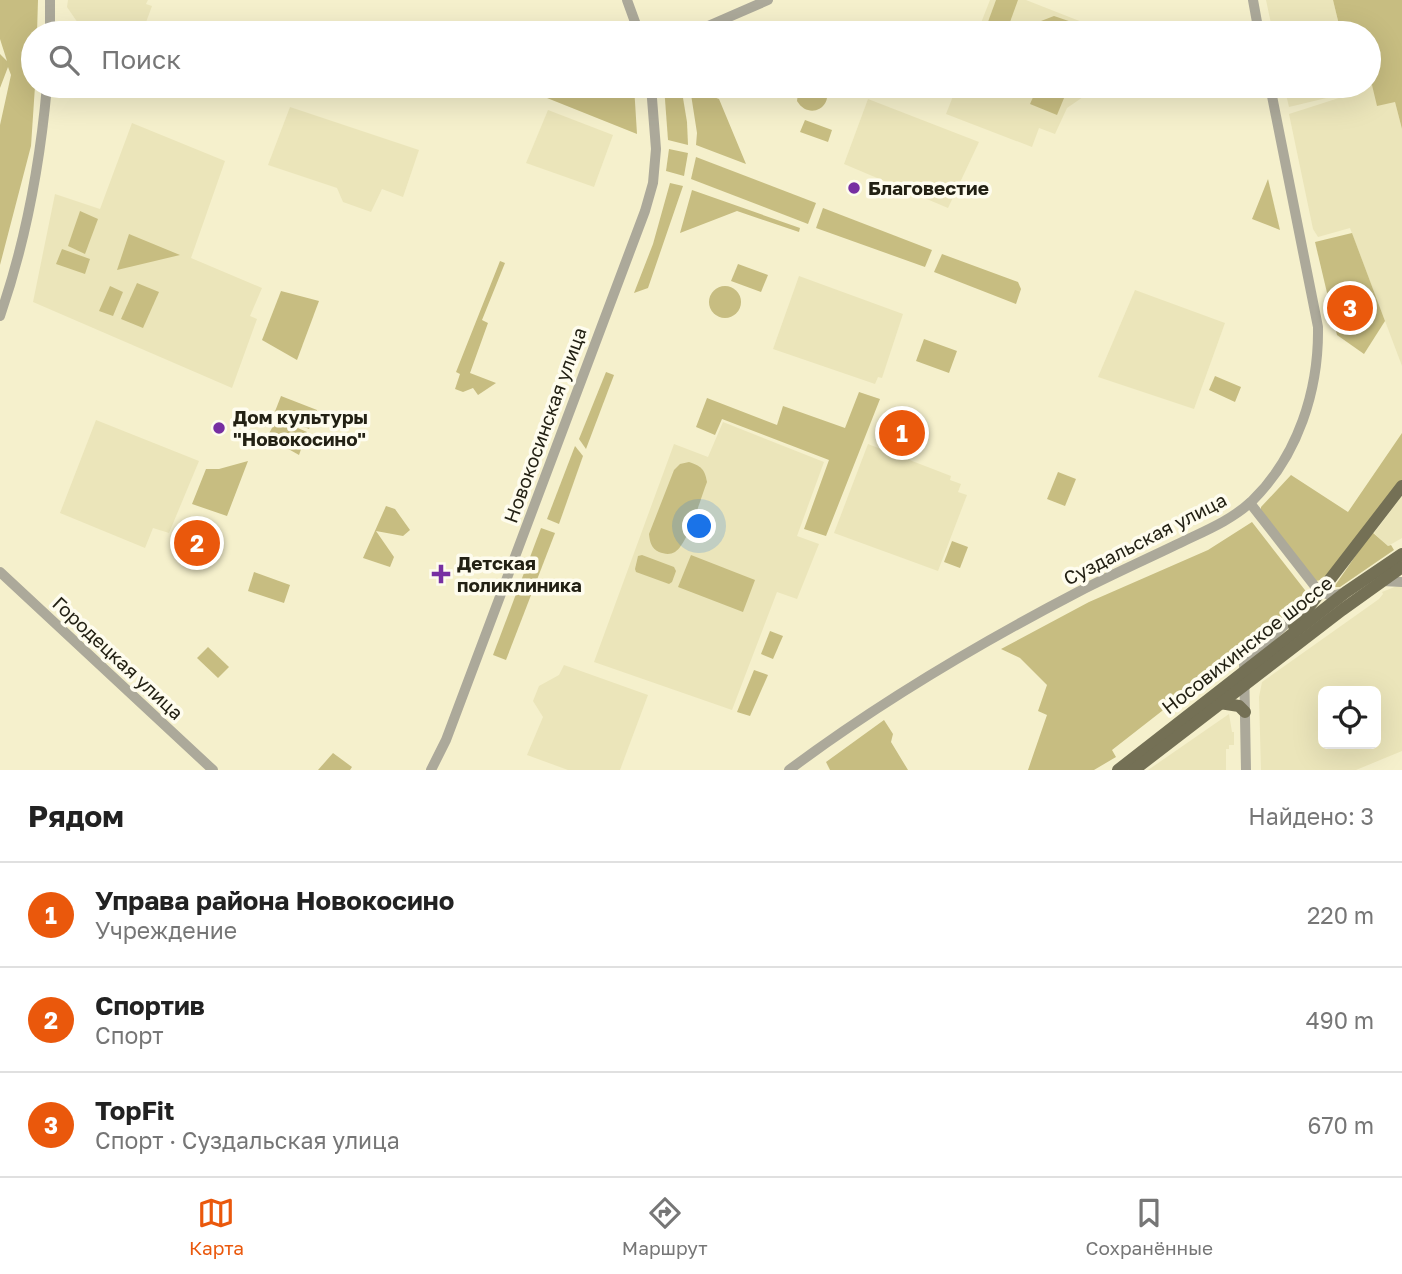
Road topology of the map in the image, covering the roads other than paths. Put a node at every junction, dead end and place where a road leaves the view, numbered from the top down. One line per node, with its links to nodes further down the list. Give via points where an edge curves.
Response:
1 (50, 0): 5 (street)
2 (626, 0): 6 (street)
3 (768, 0): 7 (street)
4 (1253, 0): 8 (street)
5 (50, 21)
6 (634, 21)
7 (720, 21)
8 (1257, 21)
9 (46, 98): 12 (street, via 27,221)
10 (652, 98): 27 (street, Новокосинская улица, via 656,149 645,211)
11 (1272, 98): 14 (street, Суздальская улица, via 1315,307 1318,348 1308,403 1290,451)
12 (0, 316)
13 (1402, 486): 20 (main road)
14 (1250, 503): 20 (street); 28 (street, Суздальская улица, via 1211,528 986,642 883,704)
15 (1402, 554): 18 (main road, Носовихинское шоссе)
16 (1402, 567): 18 (main road, Носовихинское шоссе)
17 (0, 572): 26 (street, Городецкая улица)
18 (1379, 577): 19 (street); 21 (main road, Носовихинское шоссе); 23 (main road, Носовихинское шоссе)
19 (1402, 582)
20 (1322, 592): 21 (street, via 1331,596); 22 (main road); 23 (street, via 1244,662)
21 (1346, 592): 22 (main road, Носовихинское шоссе)
22 (1273, 649): 23 (main road, Носовихинское шоссе)
23 (1245, 678): 24 (main road, Носовихинское шоссе); 25 (street); 29 (main road, Носовихинское шоссе)
24 (1220, 704): 25 (main road, via 1239,706); 30 (main road, Носовихинское шоссе)
25 (1245, 712): 31 (street)
26 (213, 770)
27 (431, 770)
28 (789, 770)
29 (1118, 770)
30 (1135, 770)
31 (1246, 770)

